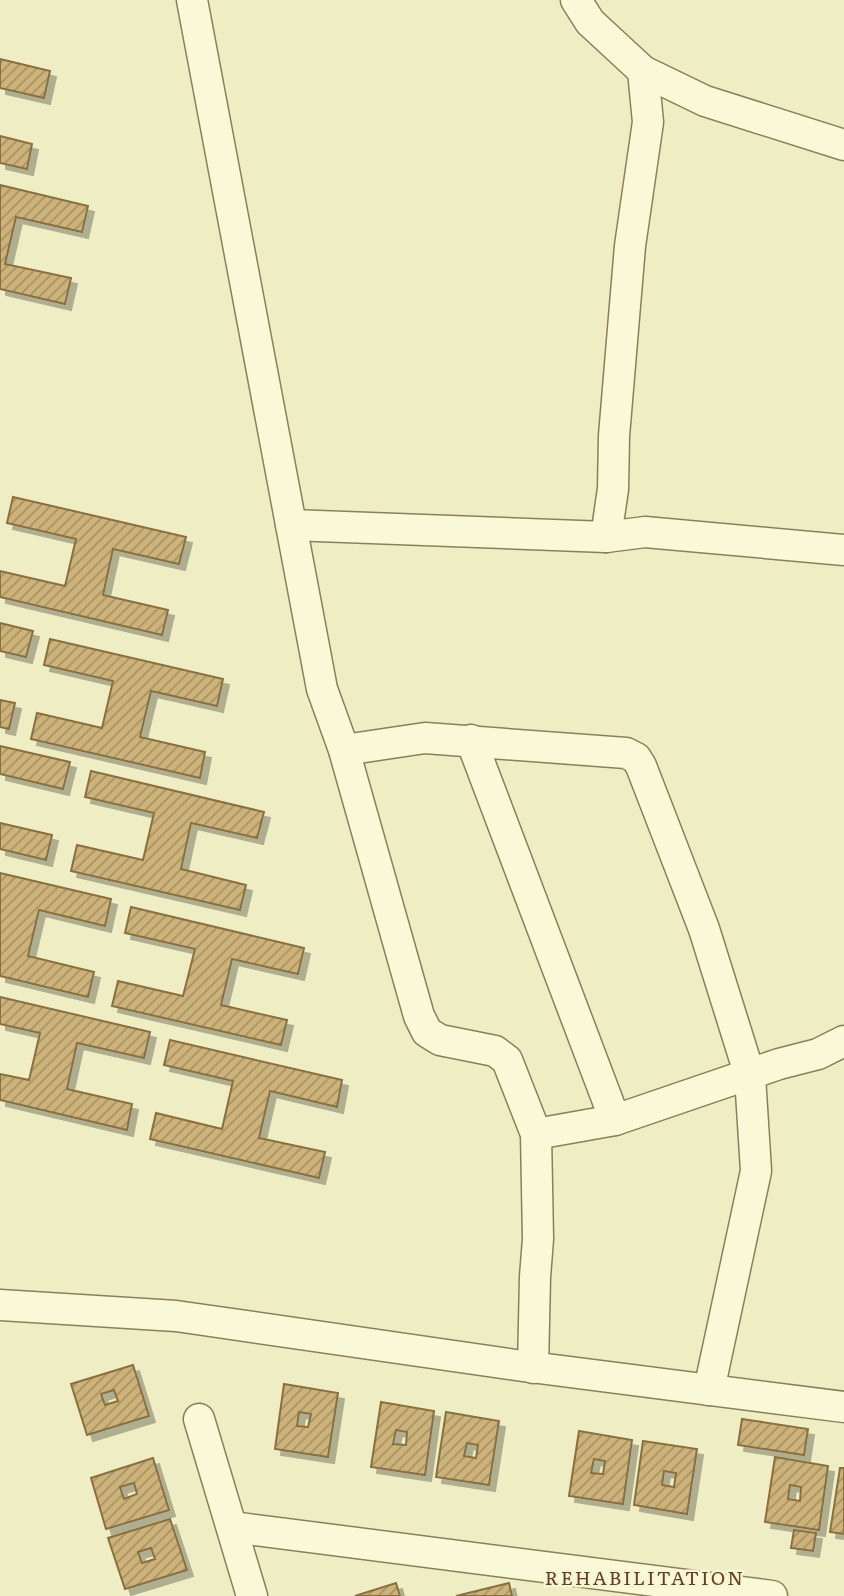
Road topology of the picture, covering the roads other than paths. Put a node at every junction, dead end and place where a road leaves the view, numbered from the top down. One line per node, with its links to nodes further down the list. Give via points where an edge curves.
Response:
1 (192, 0): 5 (street)
2 (576, 0): 3 (street, via 590,22)
3 (643, 71): 4 (street, via 705,101); 6 (street, via 648,122 630,246)
4 (844, 145)
5 (292, 525): 6 (street); 9 (street, via 322,689)
6 (606, 537): 7 (street, via 656,533)
7 (844, 550)
8 (471, 740): 9 (street, via 425,738); 11 (street, via 626,753 636,758 704,929); 12 (street)
9 (344, 750): 13 (street, via 419,1016 427,1031 440,1040 495,1051 507,1060)
10 (844, 1041): 11 (street)
11 (750, 1076): 12 (street); 16 (street, via 756,1171)
12 (615, 1120): 13 (street)
13 (536, 1134): 15 (street)
14 (0, 1305): 15 (street, via 176,1316)
15 (533, 1368): 16 (street)
16 (709, 1390): 17 (street)
17 (844, 1407)
18 (199, 1419): 19 (street)
19 (232, 1527): 20 (street); 21 (street)
20 (562, 1582): 22 (street)
21 (252, 1596)
22 (772, 1596)

